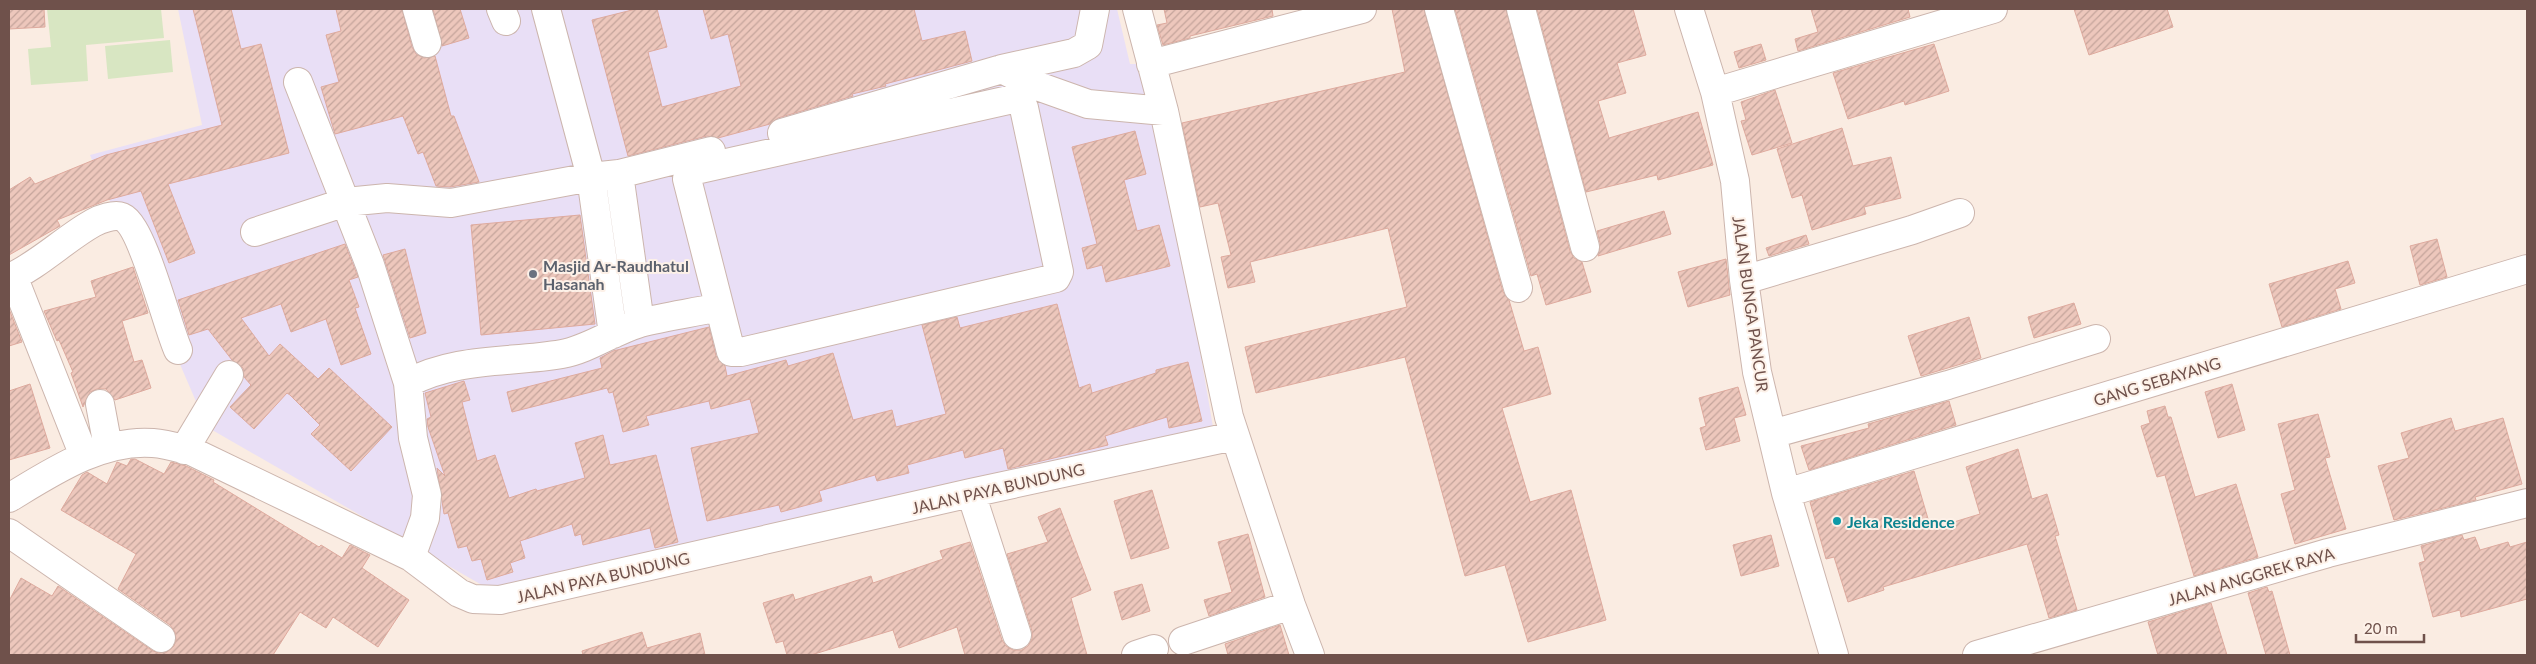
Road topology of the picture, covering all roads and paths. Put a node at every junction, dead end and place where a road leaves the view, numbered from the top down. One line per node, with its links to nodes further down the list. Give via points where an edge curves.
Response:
1 (416, 9): 10 (street)
2 (546, 9): 17 (street)
3 (1095, 9): 12 (street, via 1088,45 1074,53)
4 (1137, 9): 11 (street)
5 (1362, 9): 11 (street)
6 (1439, 9): 25 (street)
7 (1521, 9): 21 (street)
8 (1689, 9): 14 (street, JALAN BUNGA PANCUR)
9 (1993, 9): 14 (street)
10 (427, 43)
11 (1151, 64): 15 (street)
12 (1002, 69): 15 (street, via 1088,104); 16 (street, via 778,134)
13 (298, 82): 18 (street)
14 (1715, 92): 24 (street, JALAN BUNGA PANCUR, via 1735,182)
15 (1164, 111): 35 (street)
16 (620, 174): 17 (street); 27 (street)
17 (591, 177): 18 (street, via 451,203 387,198); 28 (street)
18 (346, 202): 20 (street); 32 (street)
19 (1960, 213): 24 (street)
20 (255, 232)
21 (1585, 247)
22 (2527, 269): 39 (street, GANG SEBAYANG)
23 (11, 277): 30 (street, via 94,222 114,216 124,218 134,229 154,276); 37 (street)
24 (1744, 280): 34 (street, JALAN BUNGA PANCUR, via 1757,372)
25 (1518, 288)
26 (719, 307): 26 (street, via 728,347 731,352 741,352 1056,278 1059,272 1021,100 1008,100 691,171 687,179); 27 (street)
27 (640, 324): 28 (street)
28 (613, 334): 32 (street, via 577,351 473,362 420,376)
29 (2096, 339): 34 (street)
30 (178, 350)
31 (229, 375): 36 (street)
32 (408, 383): 43 (street, via 412,438 426,495 425,518)
33 (100, 404): 37 (street)
34 (1772, 434): 39 (street, JALAN BUNGA PANCUR)
35 (1234, 436): 38 (street, JALAN PAYA BUNDUNG); 44 (street)
36 (184, 450): 37 (street, JALAN PAYA BUNDUNG, via 153,443); 43 (street, JALAN PAYA BUNDUNG)
37 (96, 452): 40 (street, JALAN PAYA BUNDUNG)
38 (970, 493): 43 (street, JALAN PAYA BUNDUNG, via 500,600 472,598 459,592); 45 (street)
39 (1786, 493): 49 (street, JALAN BUNGA PANCUR)
40 (9, 498)
41 (2527, 503): 50 (street, JALAN ANGGREK RAYA, via 2328,554)
42 (9, 533): 46 (street)
43 (411, 557)
44 (1290, 605): 47 (street); 48 (street)
45 (1017, 635)
46 (161, 638)
47 (1184, 641)
48 (1310, 655)
49 (1834, 655)
50 (1977, 655)

